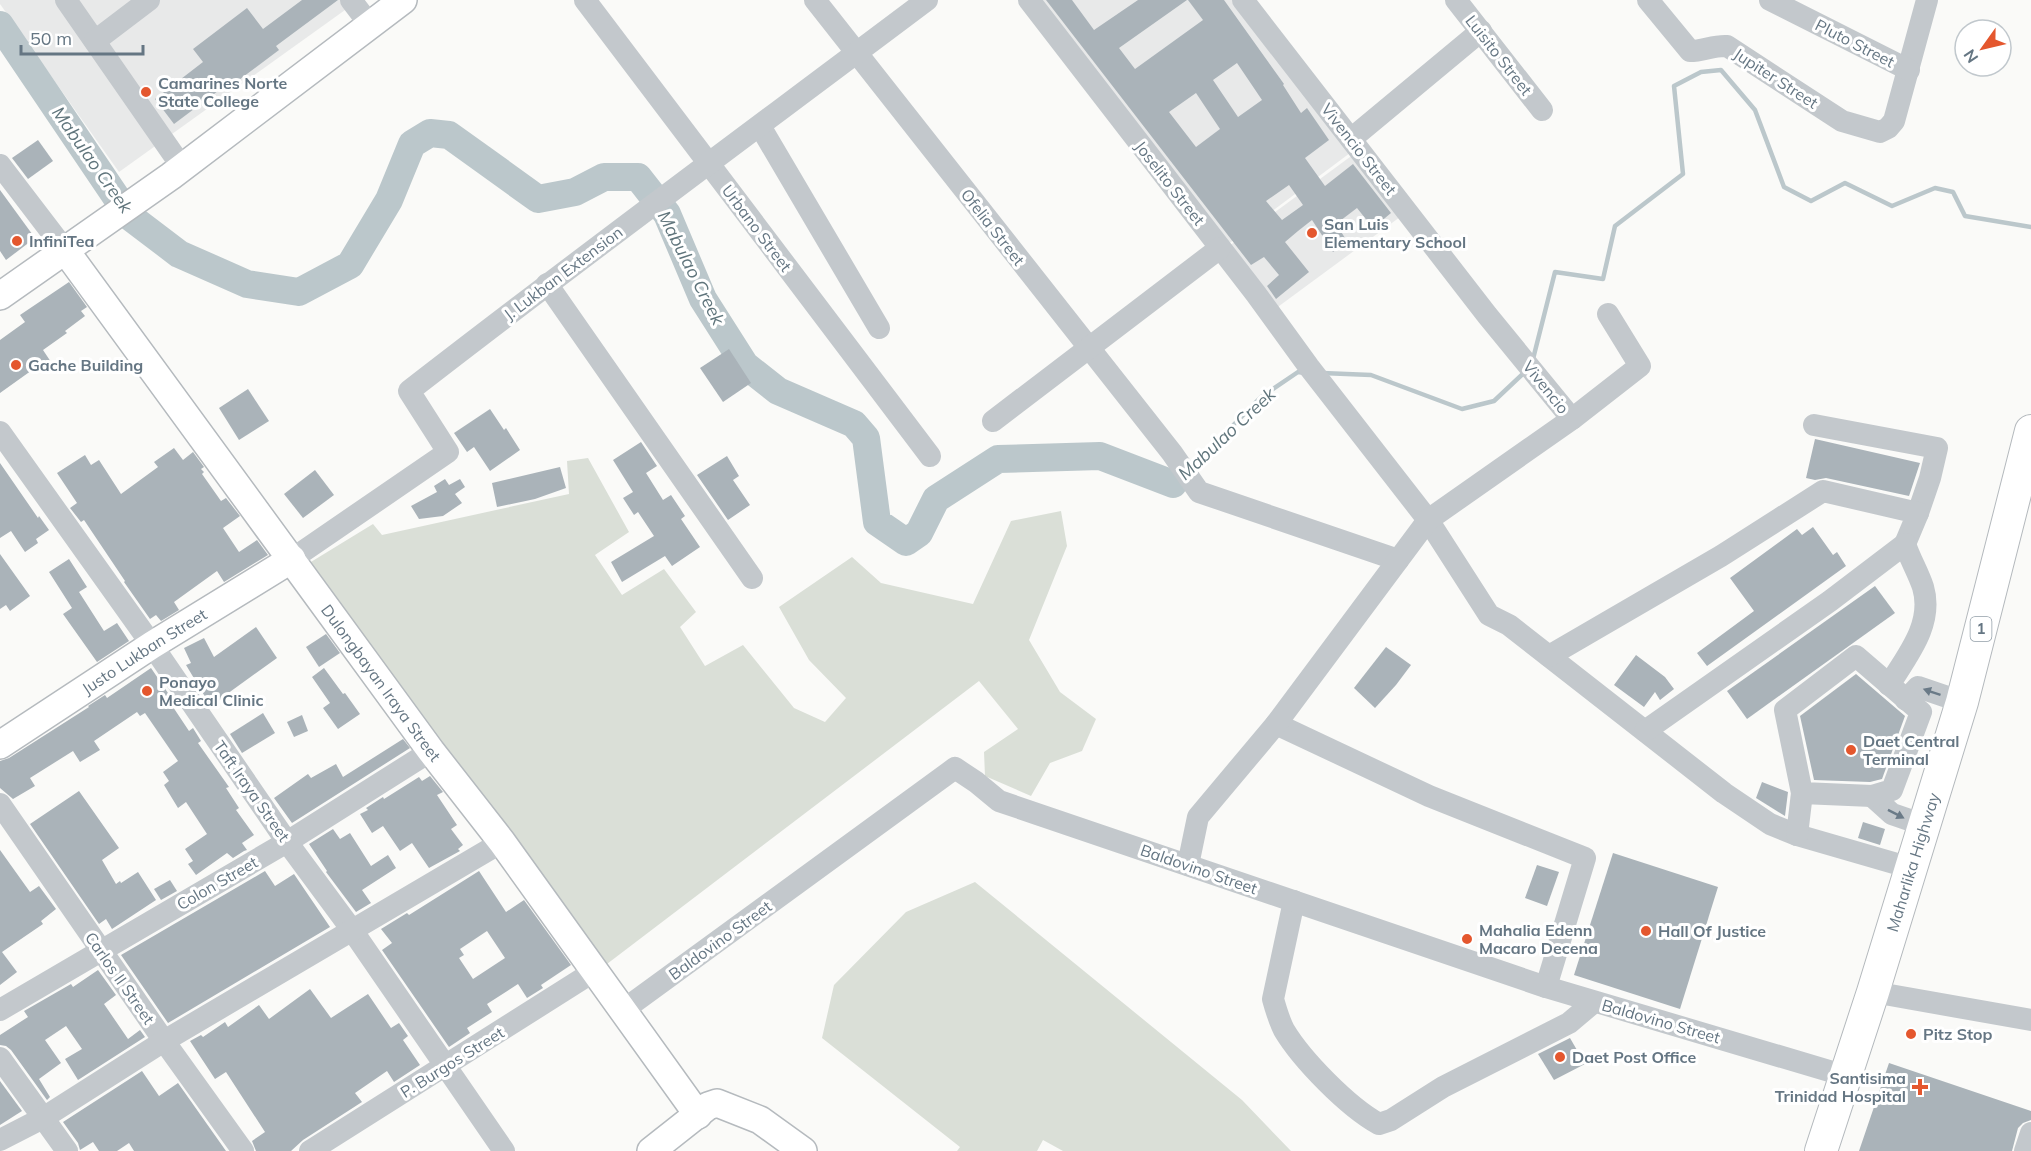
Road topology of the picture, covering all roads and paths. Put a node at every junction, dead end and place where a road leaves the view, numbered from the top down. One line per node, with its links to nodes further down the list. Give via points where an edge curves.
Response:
1 (66, 0): 16 (street)
2 (149, 0): 16 (street)
3 (351, 0): 14 (street)
4 (403, 0): 14 (main road)
5 (585, 0): 22 (street, Urbano Street)
6 (814, 0): 17 (street, Ofelia Street)
7 (927, 0): 17 (street, J. Lukban Extension)
8 (1029, 0): 25 (street, Joselito Street)
9 (1243, 0): 21 (street, Vivencio Street)
10 (1456, 0): 15 (street, Luisito Street)
11 (1648, 0): 18 (street, Jupiter Street, via 1689,51 1727,46 1842,121 1880,132 1894,121)
12 (1770, 0): 18 (street, Pluto Street)
13 (1927, 0): 18 (street)
14 (370, 25): 24 (main road)
15 (1481, 31): 19 (street, Luisito Street); 21 (street)
16 (95, 41): 24 (street)
17 (856, 54): 20 (street, J. Lukban Extension); 31 (street, Ofelia Street)
18 (1909, 70)
19 (1542, 110)
20 (760, 126): 22 (street, J. Lukban Extension); 30 (street)
21 (1351, 139): 32 (street, Vivencio Street)
22 (709, 164): 27 (street, J. Lukban Extension); 38 (street, Urbano Street)
23 (0, 165): 26 (street)
24 (182, 167): 26 (main road)
25 (1220, 248): 31 (street); 40 (street, Joselito Street)
26 (65, 250): 28 (main road); 42 (main road, Dulongbayan Iraya Street)
27 (547, 284): 42 (street, J. Lukban Extension, via 410,391 448,452); 44 (street)
28 (0, 296)
29 (1608, 314): 33 (street, via 1640,366)
30 (879, 328)
31 (1088, 347): 34 (street); 43 (street, Ofelia Street, via 1199,492)
32 (1520, 354): 33 (street, Vivencio)
33 (1572, 419): 40 (street)
34 (993, 422)
35 (1814, 425): 39 (street, via 1937,448)
36 (2031, 431): 48 (highway, Maharlika Highway / 1)
37 (0, 432): 45 (street, Taft Iraya Street)
38 (930, 456)
39 (1918, 513): 41 (street); 46 (street, via 1823,491 1721,556)
40 (1428, 520): 43 (street); 46 (street, Joselito Street, via 1489,615 1509,625)
41 (1905, 544): 47 (street, via 1926,603 1921,631); 50 (street)
42 (292, 559): 45 (main road, Justo Lukban Street); 52 (main road, Dulongbayan Iraya Street)
43 (1398, 560): 49 (street)
44 (752, 578)
45 (152, 645): 51 (main road, Justo Lukban Street); 58 (street, Taft Iraya Street)
46 (1549, 656): 50 (street, Joselito Street)
47 (1898, 693): 48 (street, one-way to 47, via 1918,687); 53 (street, via 1856,656 1785,710); 54 (street, via 1921,712 1892,790)
48 (1962, 702): 56 (highway, Maharlika Highway / 1)
49 (1276, 724): 60 (street, via 1198,817); 66 (street, via 1429,796 1585,858)
50 (1645, 731): 57 (street, Joselito Street, via 1724,793 1770,824)
51 (0, 745)
52 (431, 751): 58 (street, Colon Street); 59 (main road, Dulongbayan Iraya Street)
53 (1802, 793): 54 (street); 57 (street)
54 (1872, 796): 56 (street, one-way to 56, via 1892,814)
55 (0, 804): 64 (street, Carlos II Street)
56 (1924, 825): 61 (highway, Maharlika Highway / 1)
57 (1797, 835): 61 (street, Joselito Street)
58 (287, 842): 63 (street, Taft Iraya Street); 64 (street, Colon Street)
59 (502, 842): 63 (street); 65 (main road, Dulongbayan Iraya Street)
60 (1188, 866): 62 (street, Baldovino Street); 70 (street, Baldovino Street, via 999,801 955,768)
61 (1911, 868): 67 (highway, Maharlika Highway / 1)
62 (1294, 901): 66 (street, Baldovino Street); 68 (street, via 1274,999 1277,1014 1298,1048 1323,1076 1364,1116 1378,1124 1569,1023)
63 (352, 930): 72 (street); 74 (street, Taft Iraya Street)
64 (100, 950): 69 (street, Colon Street); 72 (street, Carlos II Street)
65 (593, 972): 70 (main road, Dulongbayan Iraya Street); 74 (street, P. Burgos Street)
66 (1546, 987): 68 (street, Baldovino Street)
67 (1873, 992): 71 (street); 75 (highway, Maharlika Highway / 1)
68 (1594, 1002): 75 (street, Baldovino Street)
69 (0, 1010)
70 (622, 1011): 76 (main road, Dulongbayan Iraya Street)
71 (2031, 1020)
72 (164, 1041): 77 (street); 81 (street, Carlos II Street)
73 (0, 1058): 77 (street)
74 (446, 1065): 82 (street, P. Burgos Street); 83 (street, Taft Iraya Street)
75 (1846, 1076): 86 (highway, Maharlika Highway / 1)
76 (698, 1115): 84 (main road); 85 (main road, via 712,1104 728,1106 760,1120)
77 (43, 1118): 79 (street); 80 (street)
78 (2031, 1133): 87 (street)
79 (0, 1140)
80 (67, 1151)
81 (243, 1151)
82 (310, 1151)
83 (504, 1151)
84 (651, 1151)
85 (803, 1151)
86 (1821, 1151)
87 (2025, 1151)

